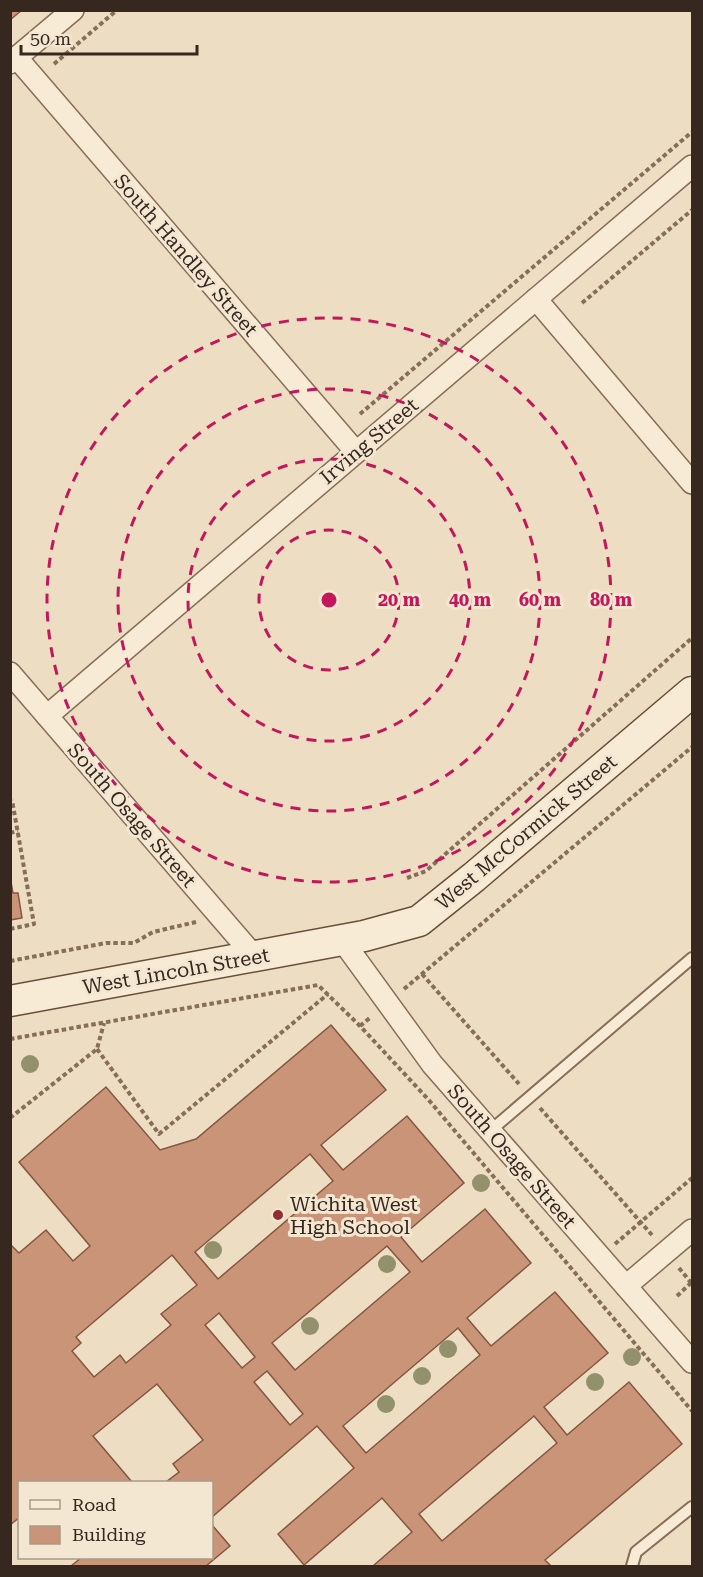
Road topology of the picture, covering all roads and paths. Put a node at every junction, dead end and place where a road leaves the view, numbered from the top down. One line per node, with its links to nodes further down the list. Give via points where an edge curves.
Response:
1 (73, 10): 3 (street)
2 (117, 10): 4 (path)
3 (13, 57): 11 (street, South Handley Street)
4 (54, 64)
5 (693, 132): 10 (path)
6 (693, 166): 8 (street, Irving Street)
7 (693, 210): 9 (path)
8 (536, 299): 11 (street, Irving Street); 12 (street)
9 (582, 303)
10 (360, 414)
11 (356, 452): 16 (street, Irving Street)
12 (693, 483)
13 (693, 638): 21 (path, via 426,871)
14 (10, 673): 16 (street, South Osage Street)
15 (693, 692): 24 (street, West McCormick Street, via 419,921)
16 (47, 716): 22 (street, South Osage Street)
17 (693, 747): 28 (path)
18 (12, 800): 19 (path)
19 (18, 831): 20 (path); 23 (path, via 34,924)
20 (10, 833)
21 (407, 878)
22 (219, 916): 25 (street, South Osage Street); 27 (path, via 153,932 134,943 106,943)
23 (10, 928)
24 (342, 940): 25 (street, West Lincoln Street); 31 (street, South Osage Street)
25 (254, 956): 30 (street, West Lincoln Street)
26 (693, 958): 36 (lane)
27 (10, 961)
28 (422, 974): 31 (path); 36 (path)
29 (328, 994): 32 (path, via 318,985); 33 (path); 35 (path, via 159,1134)
30 (10, 1001)
31 (387, 1003): 33 (path); 38 (street, South Osage Street, via 432,1064)
32 (104, 1023): 34 (path); 35 (path)
33 (360, 1026): 44 (path, via 427,1098)
34 (10, 1039)
35 (97, 1049): 37 (path)
36 (530, 1096): 38 (lane); 40 (path)
37 (10, 1118)
38 (490, 1131): 43 (street, South Osage Street)
39 (693, 1178): 40 (path)
40 (641, 1222): 42 (path); 43 (path)
41 (693, 1230): 42 (street)
42 (666, 1253): 45 (path); 46 (street)
43 (600, 1257): 44 (path); 46 (street, South Osage Street)
44 (578, 1276): 49 (path)
45 (692, 1283): 47 (path)
46 (626, 1286): 48 (street, South Osage Street)
47 (676, 1296)
48 (693, 1362)
49 (693, 1411)
50 (693, 1507): 51 (lane, via 636,1552)
51 (632, 1566)

